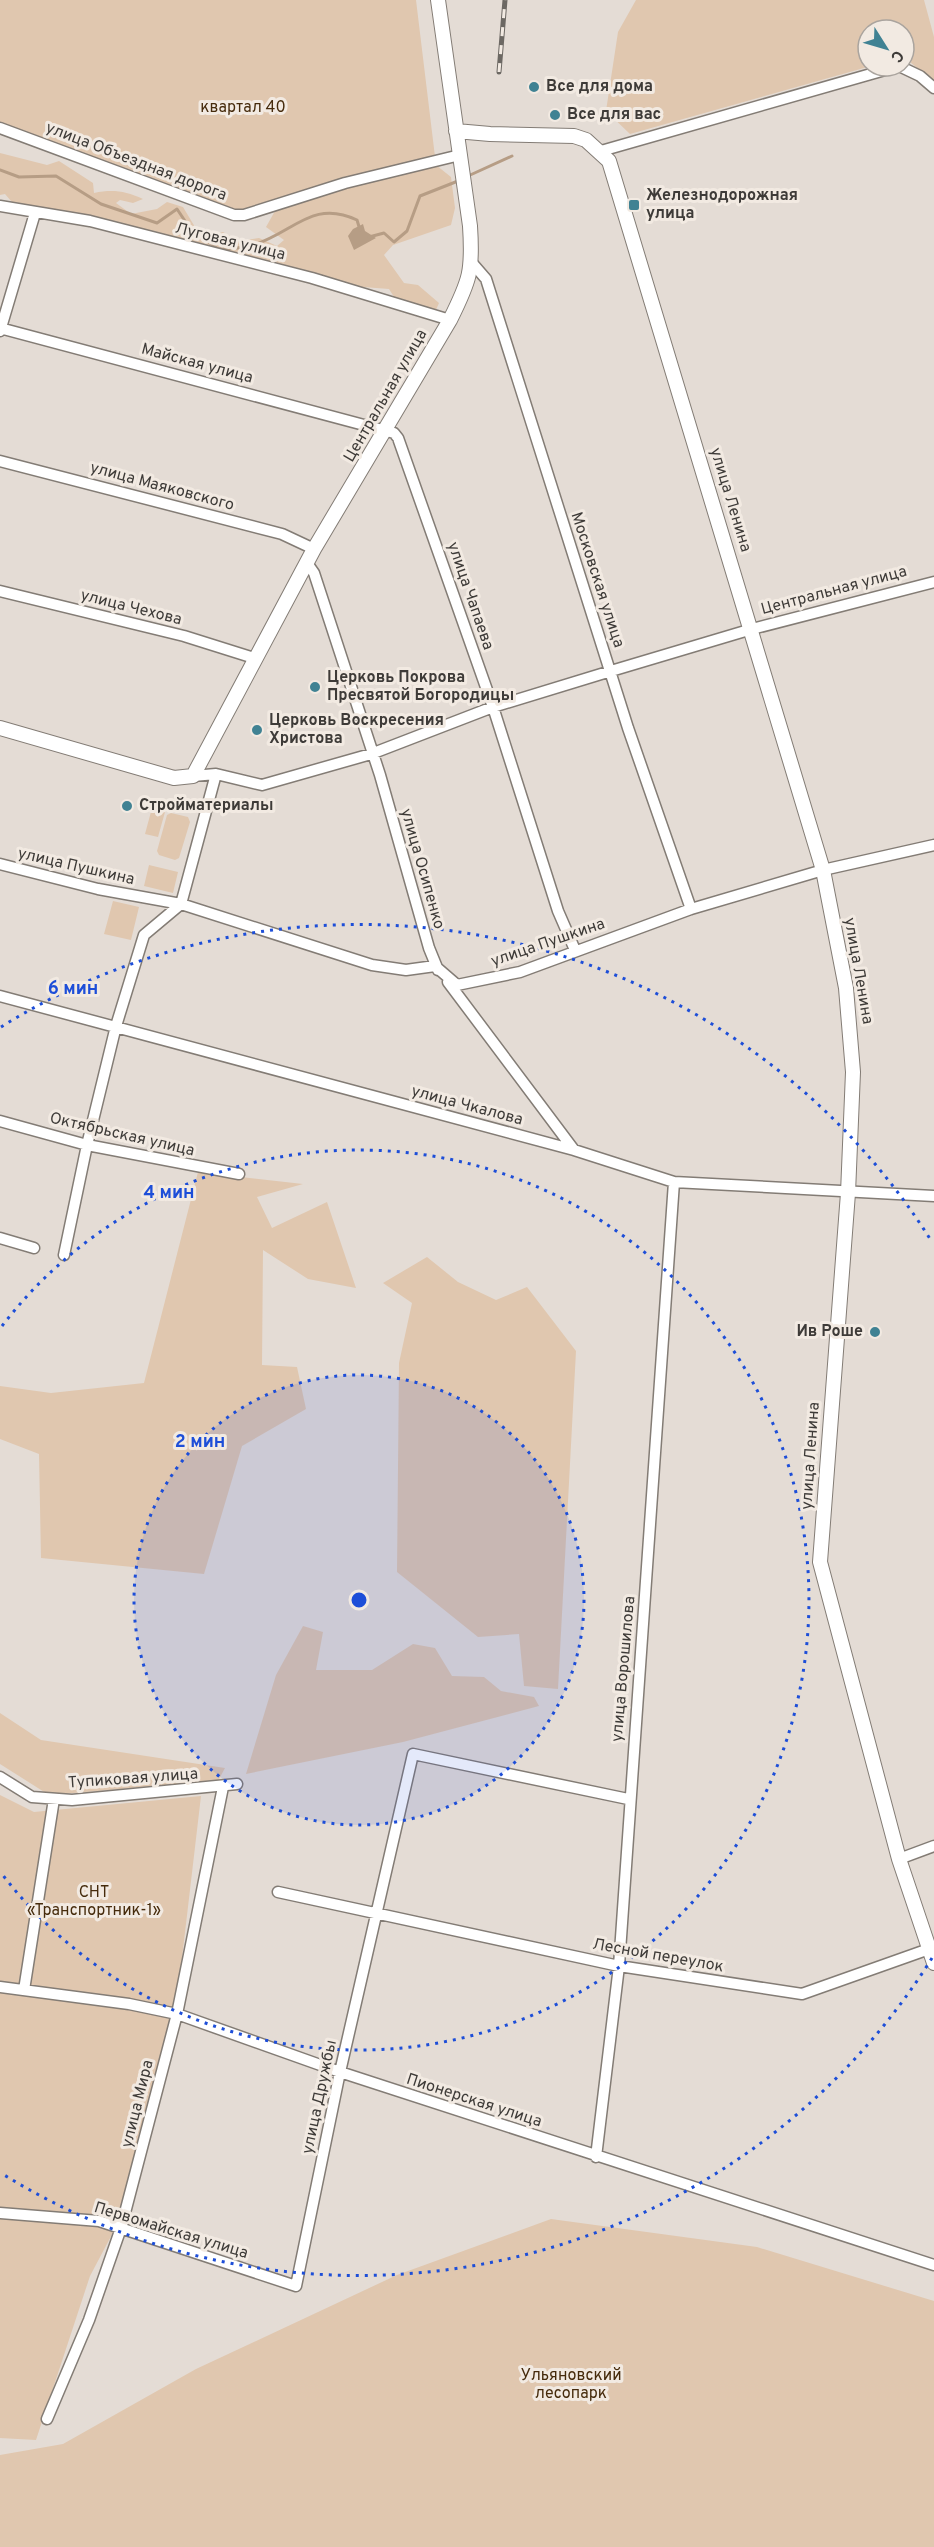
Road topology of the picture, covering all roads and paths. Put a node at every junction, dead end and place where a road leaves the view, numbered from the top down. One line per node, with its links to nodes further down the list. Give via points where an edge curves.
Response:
1 (438, 0): 4 (street, Центральная улица)
2 (934, 88): 5 (street, via 899,66)
3 (0, 128): 6 (street, улица Объездная дорога, via 234,215)
4 (456, 131): 5 (street, via 574,136); 6 (street, Центральная улица)
5 (601, 151): 18 (street, улица Ленина, via 613,171)
6 (460, 155): 9 (street, Центральная улица)
7 (0, 206): 8 (street, Луговая улица)
8 (35, 213): 10 (street, Луговая улица, via 61,214 312,278); 11 (street)
9 (472, 264): 10 (street, Центральная улица); 20 (street, Московская улица, via 486,279)
10 (450, 320): 12 (street, Центральная улица)
11 (0, 329): 12 (street, Майская улица)
12 (386, 429): 14 (street, Центральная улица); 21 (street, улица Чапаева, via 398,438)
13 (0, 461): 14 (street, улица Маяковского, via 282,534)
14 (314, 549): 15 (street, Центральная улица)
15 (307, 563): 19 (street, Центральная улица); 23 (street, улица Осипенко, via 314,573)
16 (934, 582): 18 (street, Центральная улица)
17 (0, 591): 19 (street, улица Чехова, via 183,636)
18 (752, 629): 20 (street, Центральная улица); 28 (street, улица Ленина)
19 (254, 658): 25 (street, Центральная улица)
20 (611, 671): 21 (street, Центральная улица); 30 (street, Московская улица)
21 (493, 708): 23 (street, Центральная улица); 31 (street, улица Чапаева, via 558,911)
22 (0, 728): 25 (street, Центральная улица, via 174,778)
23 (371, 754): 24 (street, Центральная улица, via 262,785); 32 (street, улица Осипенко)
24 (216, 774): 25 (street, Центральная улица); 29 (street)
25 (193, 776)
26 (934, 845): 28 (street, улица Пушкина)
27 (0, 864): 29 (street, улица Пушкина, via 98,889)
28 (823, 870): 30 (street, улица Пушкина); 40 (street, улица Ленина, via 853,1046)
29 (181, 904): 32 (street, улица Пушкина, via 372,965 406,970); 34 (street, via 144,935)
30 (691, 909): 31 (street, улица Пушкина)
31 (575, 950): 32 (street, улица Пушкина, via 520,972 466,984 457,985)
32 (435, 966): 37 (street, улица Осипенко)
33 (0, 996): 34 (street, улица Чкалова)
34 (116, 1026): 36 (street); 37 (street, улица Чкалова)
35 (0, 1121): 36 (street, Октябрьская улица)
36 (87, 1145): 38 (street, Октябрьская улица); 44 (street)
37 (574, 1150): 39 (street, улица Чкалова)
38 (239, 1174)
39 (674, 1182): 40 (street, улица Чкалова); 49 (street, улица Ворошилова)
40 (848, 1192): 41 (street, улица Чкалова); 51 (street, улица Ленина, via 820,1562)
41 (934, 1196)
42 (0, 1238): 43 (street)
43 (34, 1248)
44 (64, 1255)
45 (0, 1777): 48 (street, Тупиковая улица, via 32,1797)
46 (237, 1784): 47 (street, Тупиковая улица)
47 (223, 1787): 48 (street, Тупиковая улица, via 94,1799); 59 (street, улица Мира)
48 (54, 1798): 58 (street)
49 (628, 1799): 53 (street, улица Дружбы, via 413,1754); 56 (street, улица Ворошилова)
50 (934, 1846): 51 (street)
51 (899, 1859): 54 (street, улица Ленина)
52 (278, 1892): 53 (street, Лесной переулок)
53 (378, 1914): 56 (street, Лесной переулок); 60 (street, улица Дружбы)
54 (929, 1949): 55 (street, улица Ленина); 56 (street, Лесной переулок, via 802,1994)
55 (934, 1964)
56 (619, 1966): 61 (street, улица Ворошилова)
57 (0, 1987): 58 (street, Пионерская улица)
58 (24, 1990): 59 (street, Пионерская улица)
59 (177, 2014): 60 (street, Пионерская улица); 63 (street, улица Мира)
60 (340, 2072): 61 (street, Пионерская улица); 65 (street, улица Дружбы)
61 (596, 2157): 64 (street, Пионерская улица)
62 (0, 2214): 63 (street, Первомайская улица, via 99,2221)
63 (121, 2229): 65 (street, Первомайская улица); 66 (street, улица Мира, via 89,2320)
64 (934, 2265)
65 (296, 2286)
66 (47, 2419)

